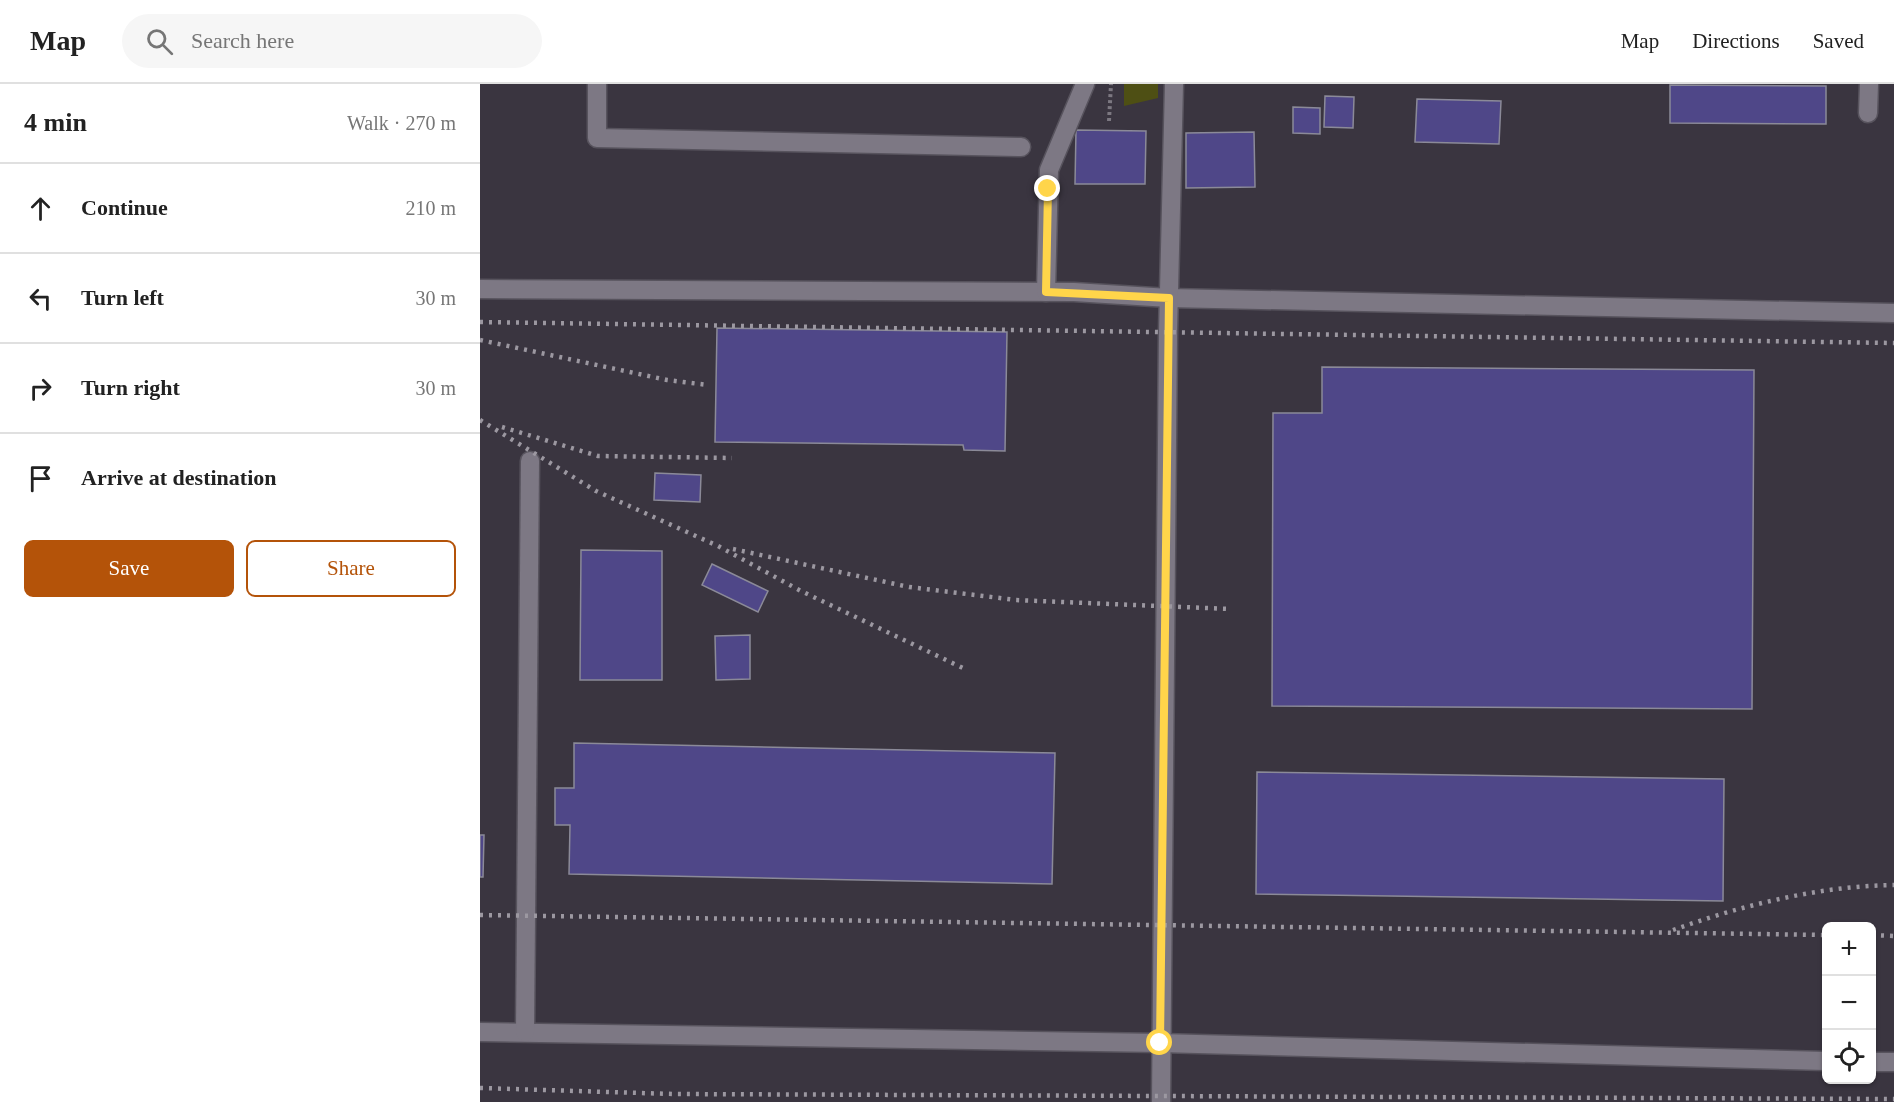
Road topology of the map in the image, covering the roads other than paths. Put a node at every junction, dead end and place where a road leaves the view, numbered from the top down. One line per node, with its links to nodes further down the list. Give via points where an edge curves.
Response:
1 (597, 84): 6 (street, via 597,138)
2 (1084, 84): 8 (street, via 1049,170)
3 (1174, 84): 9 (street)
4 (1869, 84): 5 (street)
5 (1868, 112)
6 (1021, 147)
7 (480, 289): 8 (street)
8 (1046, 292): 9 (street)
9 (1169, 298): 10 (street); 14 (street)
10 (1894, 313)
11 (530, 461): 13 (street)
12 (480, 1032): 13 (street)
13 (525, 1032): 14 (street)
14 (1160, 1043): 15 (street); 18 (street)
15 (1822, 1060)
16 (1876, 1062): 17 (street)
17 (1894, 1062)
18 (1161, 1102)

